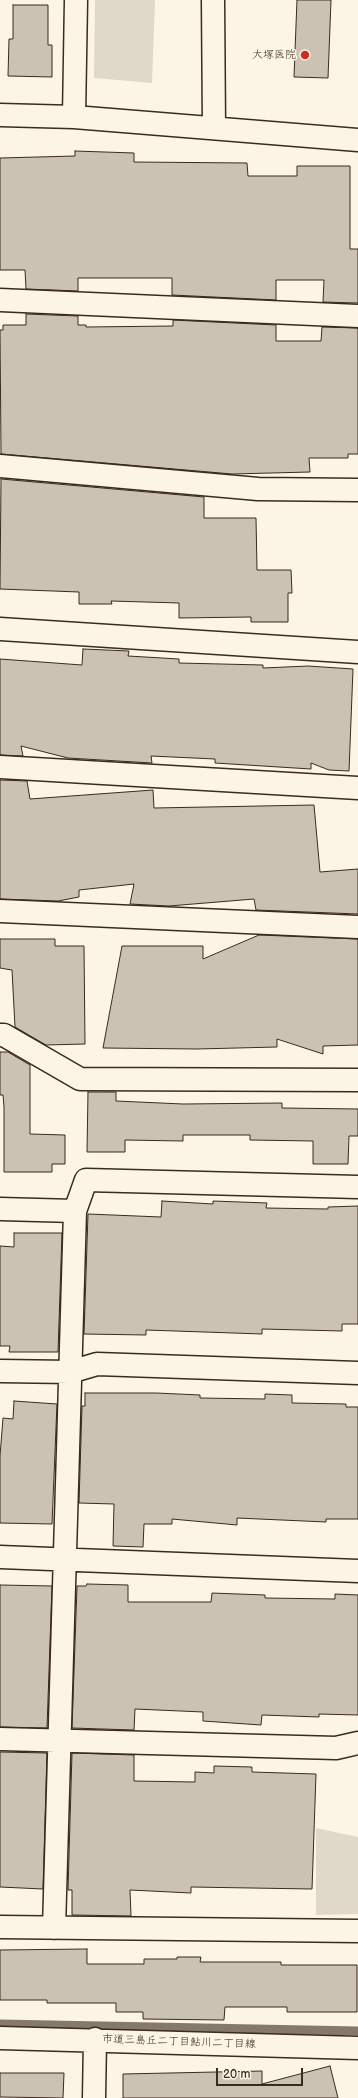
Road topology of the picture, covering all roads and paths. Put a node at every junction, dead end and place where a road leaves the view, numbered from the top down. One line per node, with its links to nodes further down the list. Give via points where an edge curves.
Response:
1 (76, 0): 4 (street)
2 (213, 0): 5 (street)
3 (0, 115): 4 (street)
4 (74, 117): 5 (street)
5 (214, 128): 6 (street)
6 (358, 140)
7 (0, 300): 8 (street)
8 (358, 316)
9 (0, 466): 10 (street, via 258,489)
10 (358, 490)
11 (0, 629): 12 (street)
12 (358, 652)
13 (0, 767): 14 (street)
14 (358, 788)
15 (0, 911): 16 (street)
16 (358, 927)
17 (0, 1035): 18 (street, via 80,1079)
18 (358, 1080)
19 (358, 1187): 21 (street, via 86,1180)
20 (0, 1209): 21 (street)
21 (75, 1211): 23 (street)
22 (0, 1371): 23 (street)
23 (70, 1372): 24 (street, via 97,1364); 26 (street)
24 (358, 1373)
25 (0, 1557): 26 (street)
26 (66, 1559): 27 (street); 29 (street)
27 (358, 1571)
28 (0, 1739): 29 (street)
29 (58, 1742): 30 (street, via 336,1748); 32 (street)
30 (358, 1743)
31 (0, 1927): 32 (street)
32 (54, 1928): 33 (street)
33 (358, 1931)
34 (0, 2038): 35 (street, 市道三島丘二丁目鮎川二丁目線)
35 (95, 2039): 36 (street, 市道三島丘二丁目鮎川二丁目線); 37 (street)
36 (358, 2048)
37 (94, 2098)

